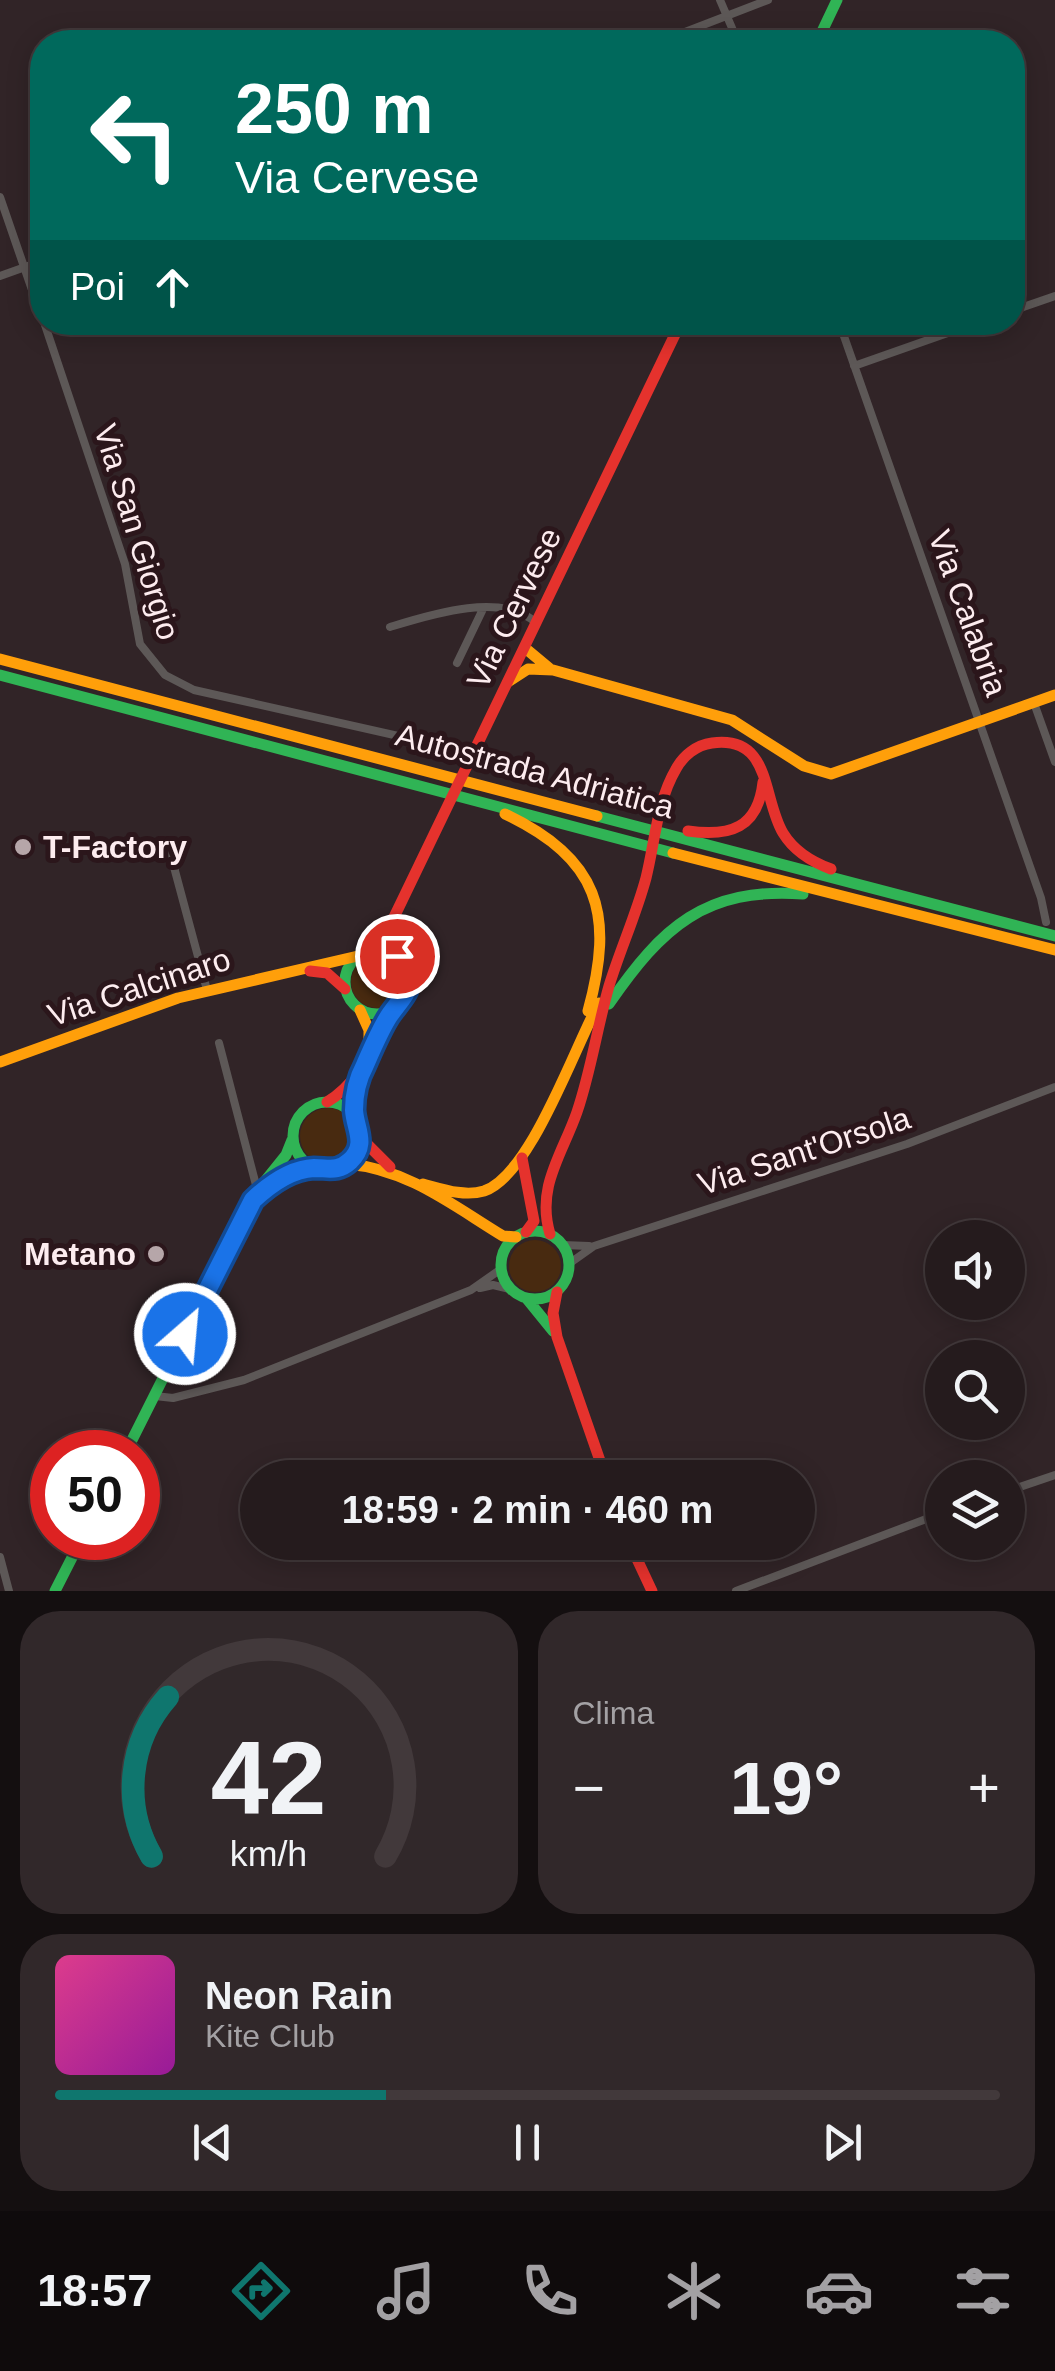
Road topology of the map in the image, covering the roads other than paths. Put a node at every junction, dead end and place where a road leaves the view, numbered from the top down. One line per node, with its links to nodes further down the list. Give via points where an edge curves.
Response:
1 (720, 0): 4 (street)
2 (768, 0): 4 (street)
3 (837, 0): 7 (main road)
4 (726, 16): 5 (street); 6 (street)
5 (690, 30)
6 (732, 30)
7 (823, 30)
8 (0, 197): 10 (street, Via San Giorgio)
9 (30, 265): 10 (street)
10 (25, 267): 11 (street); 12 (street, Via San Giorgio)
11 (0, 276)
12 (30, 282)
13 (1055, 296): 14 (street)
14 (1025, 306)
15 (48, 335): 32 (street, Via San Giorgio, via 126,564 138,637 158,670 194,690)
16 (676, 335): 21 (main road, Via Cervese)
17 (843, 335): 19 (street, Via Calabria)
18 (941, 335): 19 (street)
19 (854, 366): 31 (street, Via Calabria)
20 (483, 609): 21 (street, via 513,608); 22 (street, via 444,611); 25 (street)
21 (536, 623): 23 (main road, Via Cervese)
22 (390, 628)
23 (525, 648): 26 (main road); 28 (main road, Via Cervese)
24 (0, 659): 36 (main road, Autostrada Adriatica)
25 (456, 663)
26 (552, 670): 28 (main road, via 528,668); 31 (main road, via 732,720 814,772 831,774)
27 (0, 675): 35 (main road, Autostrada Adriatica)
28 (508, 682): 32 (main road, Via Cervese)
29 (1055, 696): 30 (main road)
30 (1034, 703): 31 (main road); 33 (street)
31 (981, 722): 39 (street, Via Calabria)
32 (474, 753): 42 (main road, Via Cervese)
33 (1055, 762)
34 (763, 771): 36 (main road, via 760,806 742,827 716,835); 41 (main road, via 779,824 810,861 933,894); 50 (main road, via 736,744 709,743 684,757 670,781)
35 (477, 801): 40 (main road, Autostrada Adriatica); 56 (main road, via 559,845 597,900 599,979)
36 (678, 833): 41 (main road, Autostrada Adriatica)
37 (167, 841): 52 (street)
38 (1055, 893): 39 (street)
39 (1041, 898): 43 (street, Via Calabria)
40 (882, 906): 46 (main road, Autostrada Adriatica); 55 (main road, via 771,891 714,902 641,959)
41 (974, 915): 44 (main road, Autostrada Adriatica)
42 (395, 916): 45 (main road, Via Cervese); 48 (main road, Via Cervese)
43 (1046, 922)
44 (1055, 936)
45 (372, 950): 47 (main road); 48 (main road)
46 (1055, 950)
47 (358, 956): 49 (main road, Via Calcinaro); 51 (main road, via 346,970)
48 (397, 956): 54 (main road, via 409,980 406,997)
49 (296, 971): 51 (main road, via 326,973); 52 (main road, Via Calcinaro)
50 (610, 985): 55 (main road); 56 (main road)
51 (345, 989): 53 (main road)
52 (207, 990): 58 (main road, Via Calcinaro)
53 (360, 1010): 54 (main road); 59 (main road, via 370,1037)
54 (393, 1010): 59 (main road)
55 (601, 1018): 75 (main road, via 576,1114 544,1195)
56 (580, 1035): 65 (main road)
57 (219, 1044): 67 (street)
58 (0, 1062)
59 (365, 1064): 61 (main road, via 348,1090); 62 (main road)
60 (1055, 1087): 77 (street, Via Sant'Orsola, via 908,1144)
61 (327, 1102): 62 (main road); 64 (main road, via 301,1113)
62 (355, 1116): 63 (main road)
63 (361, 1138): 66 (main road); 69 (main road)
64 (292, 1140): 68 (main road); 70 (main road)
65 (522, 1158): 71 (main road, via 499,1183 479,1192); 74 (main road, via 534,1221)
66 (347, 1164): 68 (main road); 69 (main road)
67 (254, 1168): 70 (street); 72 (street)
68 (314, 1168): 72 (main road)
69 (392, 1168): 71 (main road)
70 (269, 1174): 72 (main road)
71 (423, 1184): 73 (main road)
72 (255, 1196): 85 (main road)
73 (482, 1222): 74 (main road, via 503,1236); 78 (main road)
74 (521, 1234): 75 (main road); 78 (main road)
75 (550, 1234): 76 (main road)
76 (563, 1245): 77 (street); 79 (main road)
77 (594, 1246): 79 (street, Via Sant'Orsola)
78 (502, 1262): 80 (main road); 81 (street)
79 (570, 1262): 82 (main road)
80 (510, 1288): 81 (street); 83 (main road)
81 (471, 1290): 85 (street, via 244,1380)
82 (558, 1292): 83 (main road); 84 (main road)
83 (527, 1299): 84 (main road)
84 (557, 1337): 87 (main road)
85 (155, 1396): 86 (main road)
86 (137, 1430)
87 (600, 1460)
88 (1055, 1475): 89 (street)
89 (1025, 1485)
90 (925, 1519): 99 (street)
91 (0, 1557): 95 (street)
92 (70, 1560): 96 (main road)
93 (635, 1560): 97 (main road)
94 (636, 1560): 98 (main road)
95 (9, 1591)
96 (54, 1591)
97 (640, 1591)
98 (652, 1591)
99 (736, 1591)

